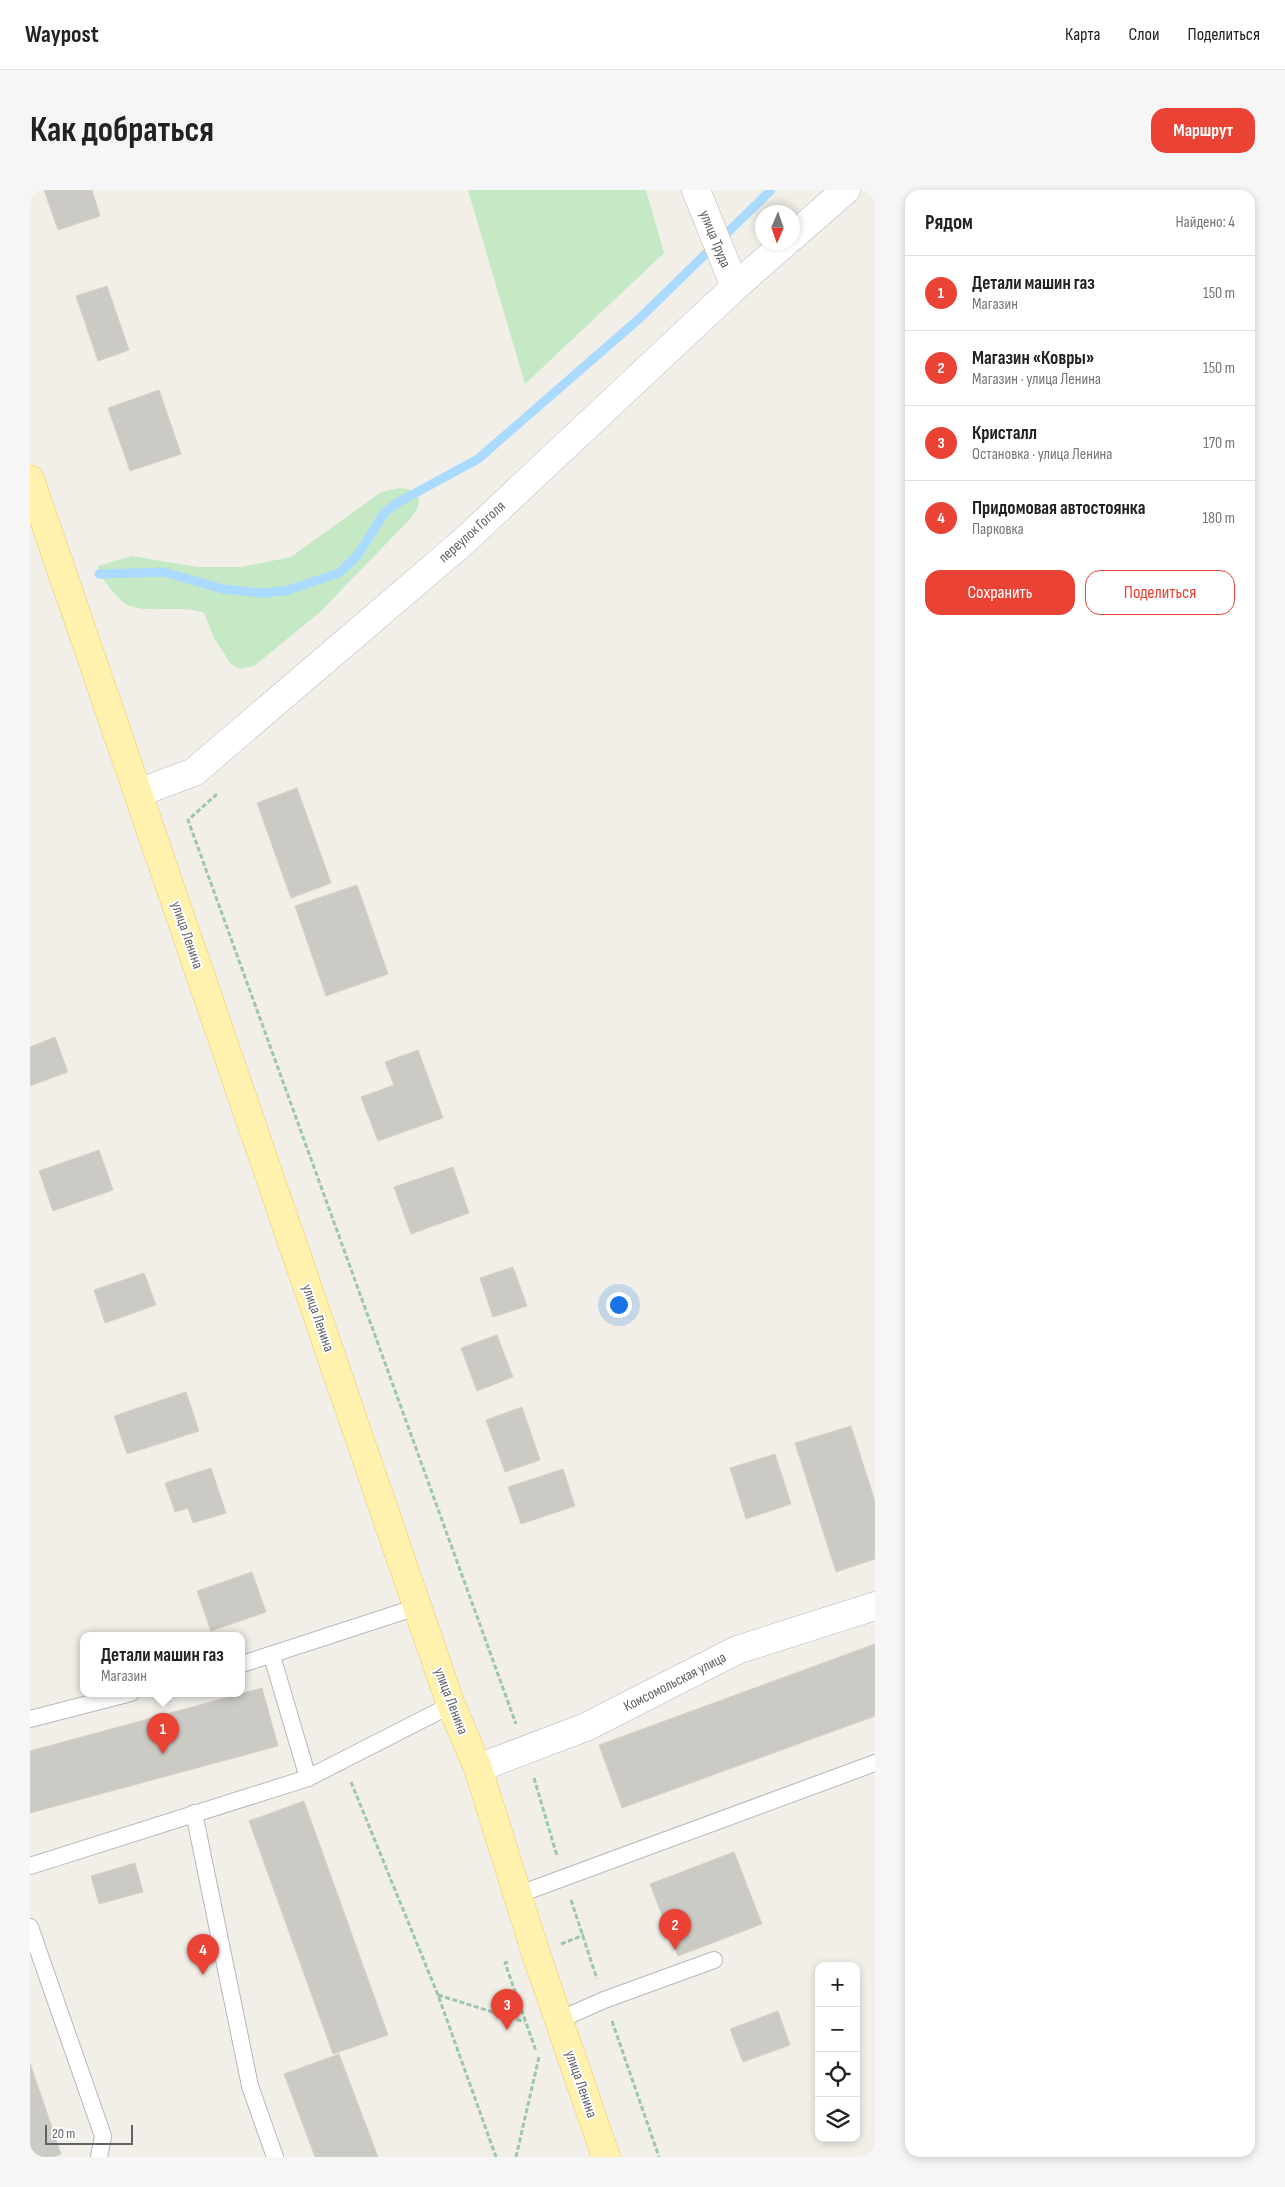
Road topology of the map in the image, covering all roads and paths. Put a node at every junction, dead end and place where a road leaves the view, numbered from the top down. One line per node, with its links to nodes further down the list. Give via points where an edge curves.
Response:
1 (696, 190): 5 (main road, улица Труда)
2 (846, 190): 3 (main road)
3 (800, 230)
4 (777, 250): 5 (main road, переулок Гоголя)
5 (735, 287): 8 (main road, переулок Гоголя, via 463,542 194,772)
6 (30, 479): 8 (main road, улица Ленина)
7 (224, 787): 16 (path, via 188,820)
8 (138, 793): 10 (main road, улица Ленина)
9 (875, 1606): 16 (main road, Комсомольская улица, via 738,1650 586,1727)
10 (417, 1607): 11 (lane); 14 (main road, улица Ленина)
11 (272, 1656): 12 (lane); 20 (lane)
12 (245, 1663)
13 (115, 1697): 15 (lane)
14 (451, 1705): 17 (lane); 19 (main road, улица Ленина)
15 (30, 1719)
16 (525, 1750): 19 (main road, Комсомольская улица); 23 (path)
17 (341, 1759): 20 (lane); 28 (path)
18 (875, 1763): 23 (lane)
19 (478, 1768): 24 (main road, улица Ленина)
20 (308, 1778): 21 (lane)
21 (194, 1814): 22 (lane); 33 (lane, via 250,2086)
22 (30, 1866)
23 (563, 1877): 24 (lane); 29 (path)
24 (517, 1895): 30 (main road, улица Ленина)
25 (30, 1927): 32 (lane, via 103,2136)
26 (714, 1960): 29 (lane)
27 (505, 1963): 31 (path)
28 (438, 1995): 31 (path); 34 (path)
29 (604, 2000): 30 (lane); 37 (path)
30 (559, 2020): 36 (main road, улица Ленина)
31 (526, 2023): 35 (path, via 539,2059)
32 (99, 2157)
33 (276, 2157)
34 (496, 2157)
35 (516, 2157)
36 (606, 2157)
37 (659, 2157)

